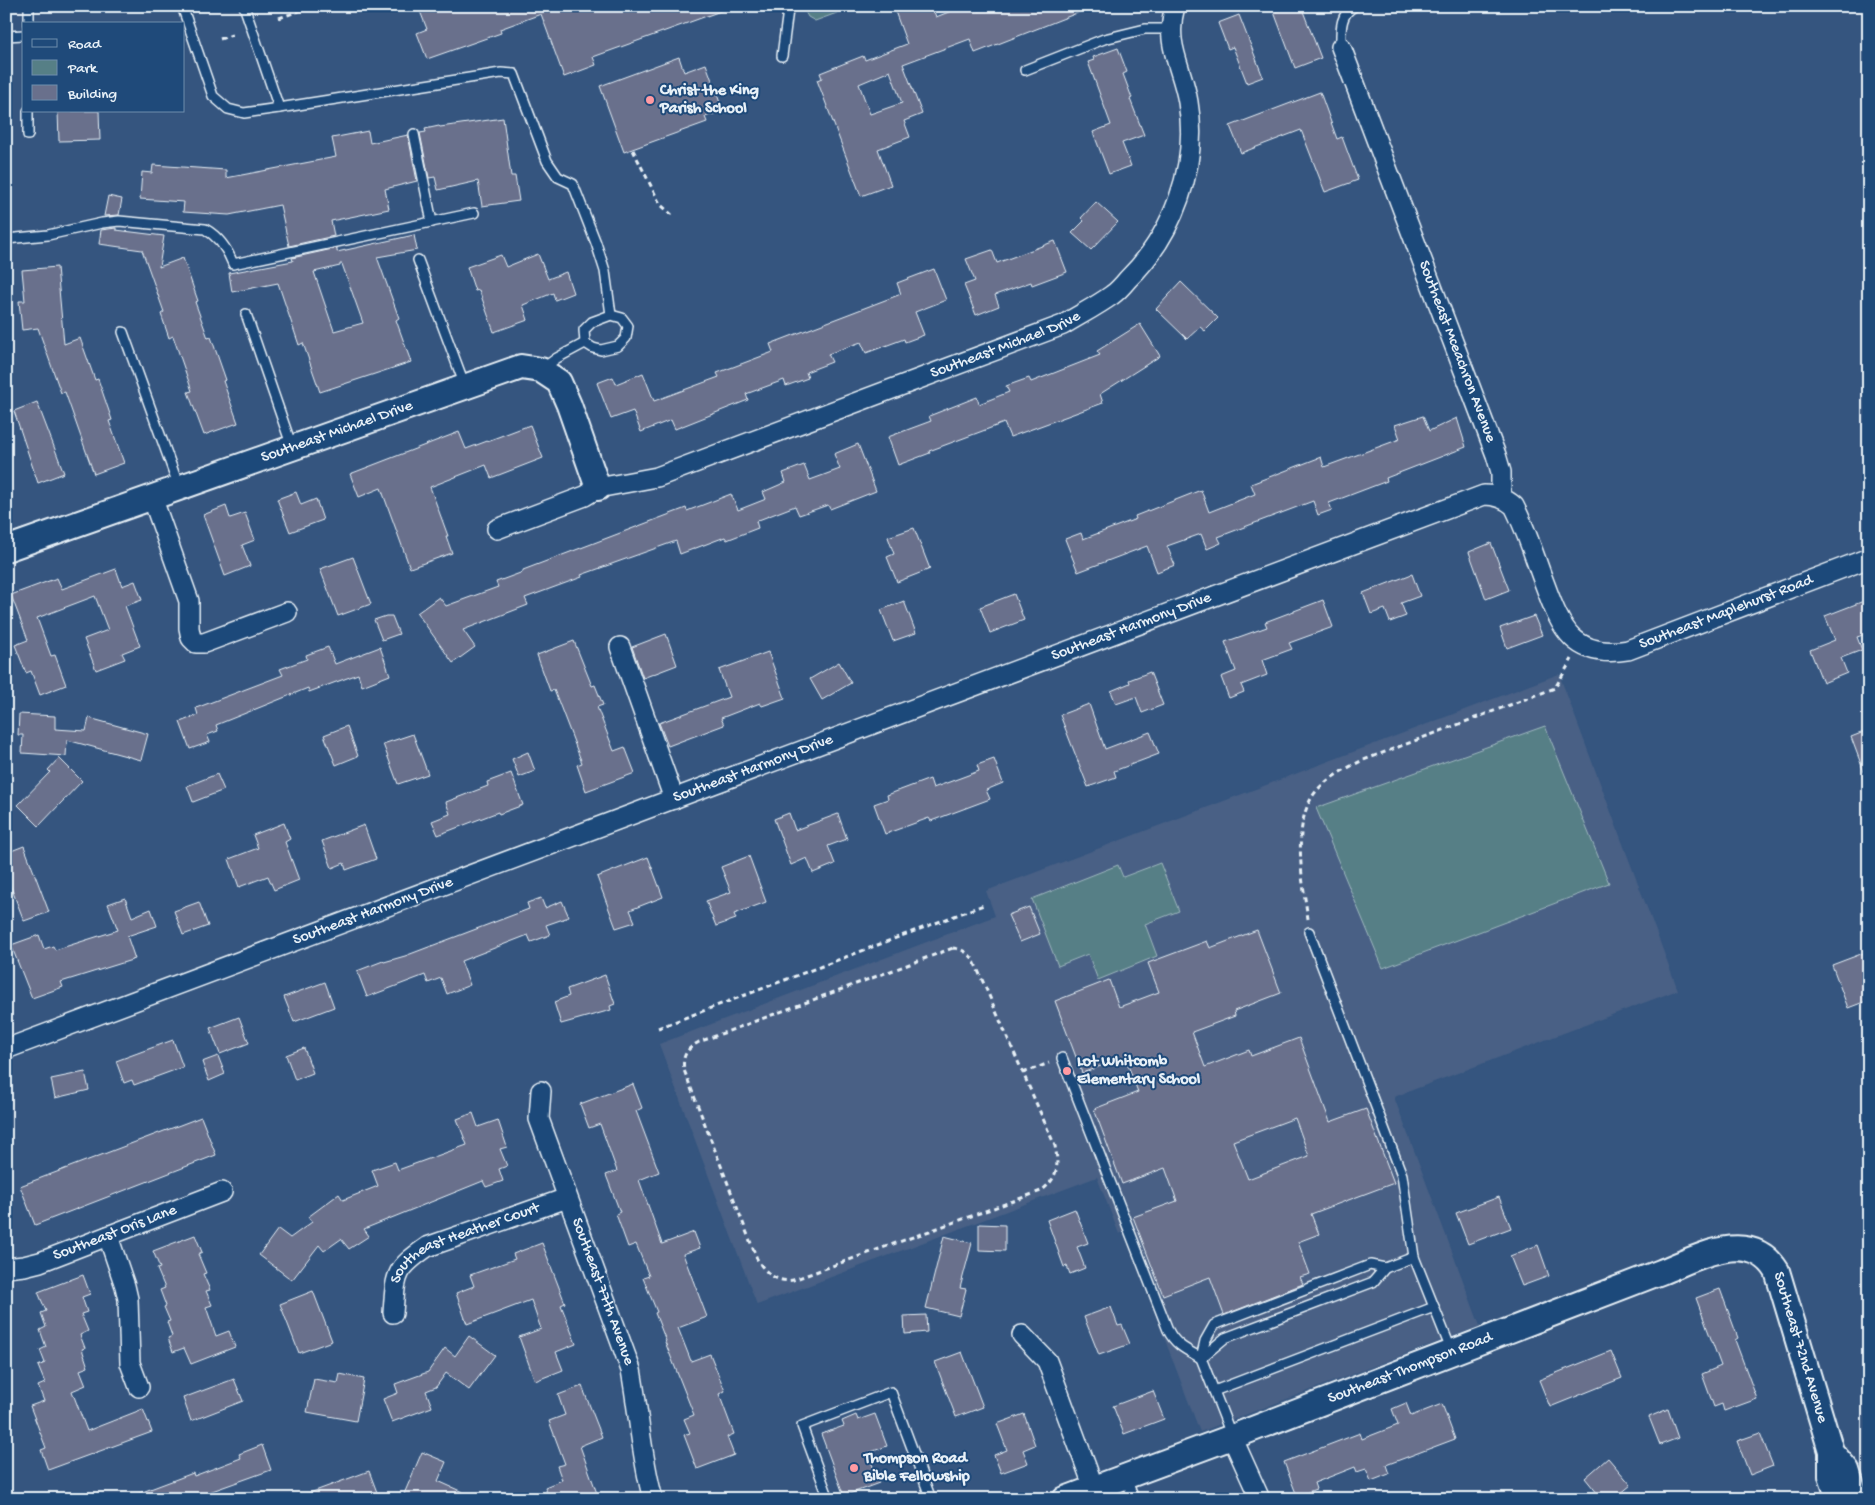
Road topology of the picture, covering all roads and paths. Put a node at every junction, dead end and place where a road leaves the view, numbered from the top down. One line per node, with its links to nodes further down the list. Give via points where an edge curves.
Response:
1 (29, 6): 9 (lane)
2 (182, 6): 18 (lane, via 213,96 228,109 244,113)
3 (244, 6): 18 (lane)
4 (313, 6): 8 (path)
5 (786, 6): 16 (lane)
6 (1175, 6): 10 (street, Southeast Michael Drive)
7 (1355, 6): 15 (lane, via 1341,22)
8 (279, 18)
9 (29, 22)
10 (1171, 29): 17 (lane, via 1145,29 1104,39); 36 (street, Southeast Michael Drive, via 1172,48 1188,102 1190,136 1180,198 1168,226 1138,269 1113,295 1063,325 657,477)
11 (22, 35): 13 (lane)
12 (232, 35): 14 (path)
13 (6, 36)
14 (220, 39)
15 (1342, 47): 38 (street, Southeast Mceachron Avenue, via 1496,455 1501,472)
16 (782, 56)
17 (1024, 70)
18 (279, 108): 29 (lane, via 501,72 514,74 547,161 558,177 573,184 605,271)
19 (28, 112): 21 (lane)
20 (414, 134): 25 (lane)
21 (28, 135)
22 (633, 150): 24 (path, via 660,204)
23 (474, 213): 25 (lane)
24 (672, 215)
25 (432, 222): 26 (lane, via 234,264 216,236 205,229 119,222)
26 (6, 239)
27 (418, 260): 33 (lane)
28 (246, 314): 34 (lane)
29 (611, 315): 31 (lane, via 592,322 584,330); 31 (lane, via 622,318 628,326 626,338 618,346 601,350)
30 (123, 332): 35 (lane)
31 (585, 343): 32 (lane)
32 (541, 370): 33 (street, Southeast Michael Drive, via 521,367); 36 (street, via 552,376 562,388)
33 (465, 386): 34 (street, Southeast Michael Drive)
34 (292, 447): 35 (street, Southeast Michael Drive)
35 (179, 487): 37 (street, Southeast Michael Drive)
36 (598, 488): 39 (street, Southeast Michael Drive, via 585,496)
37 (152, 497): 40 (street, Southeast Michael Drive); 42 (street, via 189,601 189,628 196,643 204,643)
38 (1501, 497): 43 (street, via 1514,506 1555,612 1566,632); 45 (street, Southeast Harmony Drive, via 1484,495 1474,498)
39 (497, 529)
40 (6, 549)
41 (1869, 558): 43 (street, Southeast Maplehurst Road, via 1628,650 1611,653)
42 (287, 612)
43 (1581, 645): 47 (path, via 1555,688 1361,761 1339,772 1314,794 1302,821 1301,862)
44 (620, 647): 45 (street)
45 (674, 799): 49 (street, Southeast Harmony Drive)
46 (986, 904): 48 (path)
47 (1309, 932): 57 (lane, via 1402,1175)
48 (658, 1028)
49 (6, 1049)
50 (1062, 1058): 51 (path); 64 (lane, via 1168,1330 1175,1343)
51 (1023, 1074): 51 (path, via 1054,1146 1056,1173 1050,1184 1041,1191 787,1281 770,1275 757,1259 683,1061 689,1047 699,1042 953,948 961,949 973,959)
52 (541, 1091): 54 (street, Southeast 77th Avenue, via 539,1119)
53 (222, 1192): 55 (street, Southeast Oris Lane)
54 (567, 1198): 61 (street, Southeast Heather Court, via 427,1247 400,1269); 71 (street, Southeast 77th Avenue, via 631,1370 645,1469)
55 (108, 1236): 58 (street, Southeast Oris Lane, via 40,1262); 65 (street, via 128,1299 130,1363)
56 (1757, 1252): 63 (street, Southeast Thompson Road, via 1734,1247 1720,1250); 68 (street, Southeast 72nd Avenue, via 1773,1264 1780,1280)
57 (1414, 1256): 59 (lane); 60 (lane)
58 (6, 1268)
59 (1385, 1268): 64 (lane, via 1373,1282 1225,1338); 64 (lane, via 1370,1265 1214,1324)
60 (1434, 1307): 63 (lane); 66 (lane)
61 (393, 1313)
62 (1022, 1335): 70 (street, via 1047,1361)
63 (1452, 1352): 67 (street, Southeast Thompson Road)
64 (1201, 1358): 66 (lane)
65 (139, 1387)
66 (1214, 1391): 67 (lane)
67 (1232, 1437): 69 (street, Southeast Thompson Road); 76 (street)
68 (1832, 1451): 77 (street, Southeast 72nd Avenue, via 1831,1476); 78 (street, Southeast 72nd Avenue, via 1846,1470)
69 (1125, 1476): 70 (street, Southeast Thompson Road); 75 (lane)
70 (1094, 1488): 74 (street, Southeast Thompson Road)
71 (653, 1499)
72 (829, 1499): 73 (lane, via 802,1426 891,1392)
73 (931, 1499)
74 (1065, 1499)
75 (1134, 1499)
76 (1260, 1499)
77 (1839, 1499)
78 (1856, 1499)

